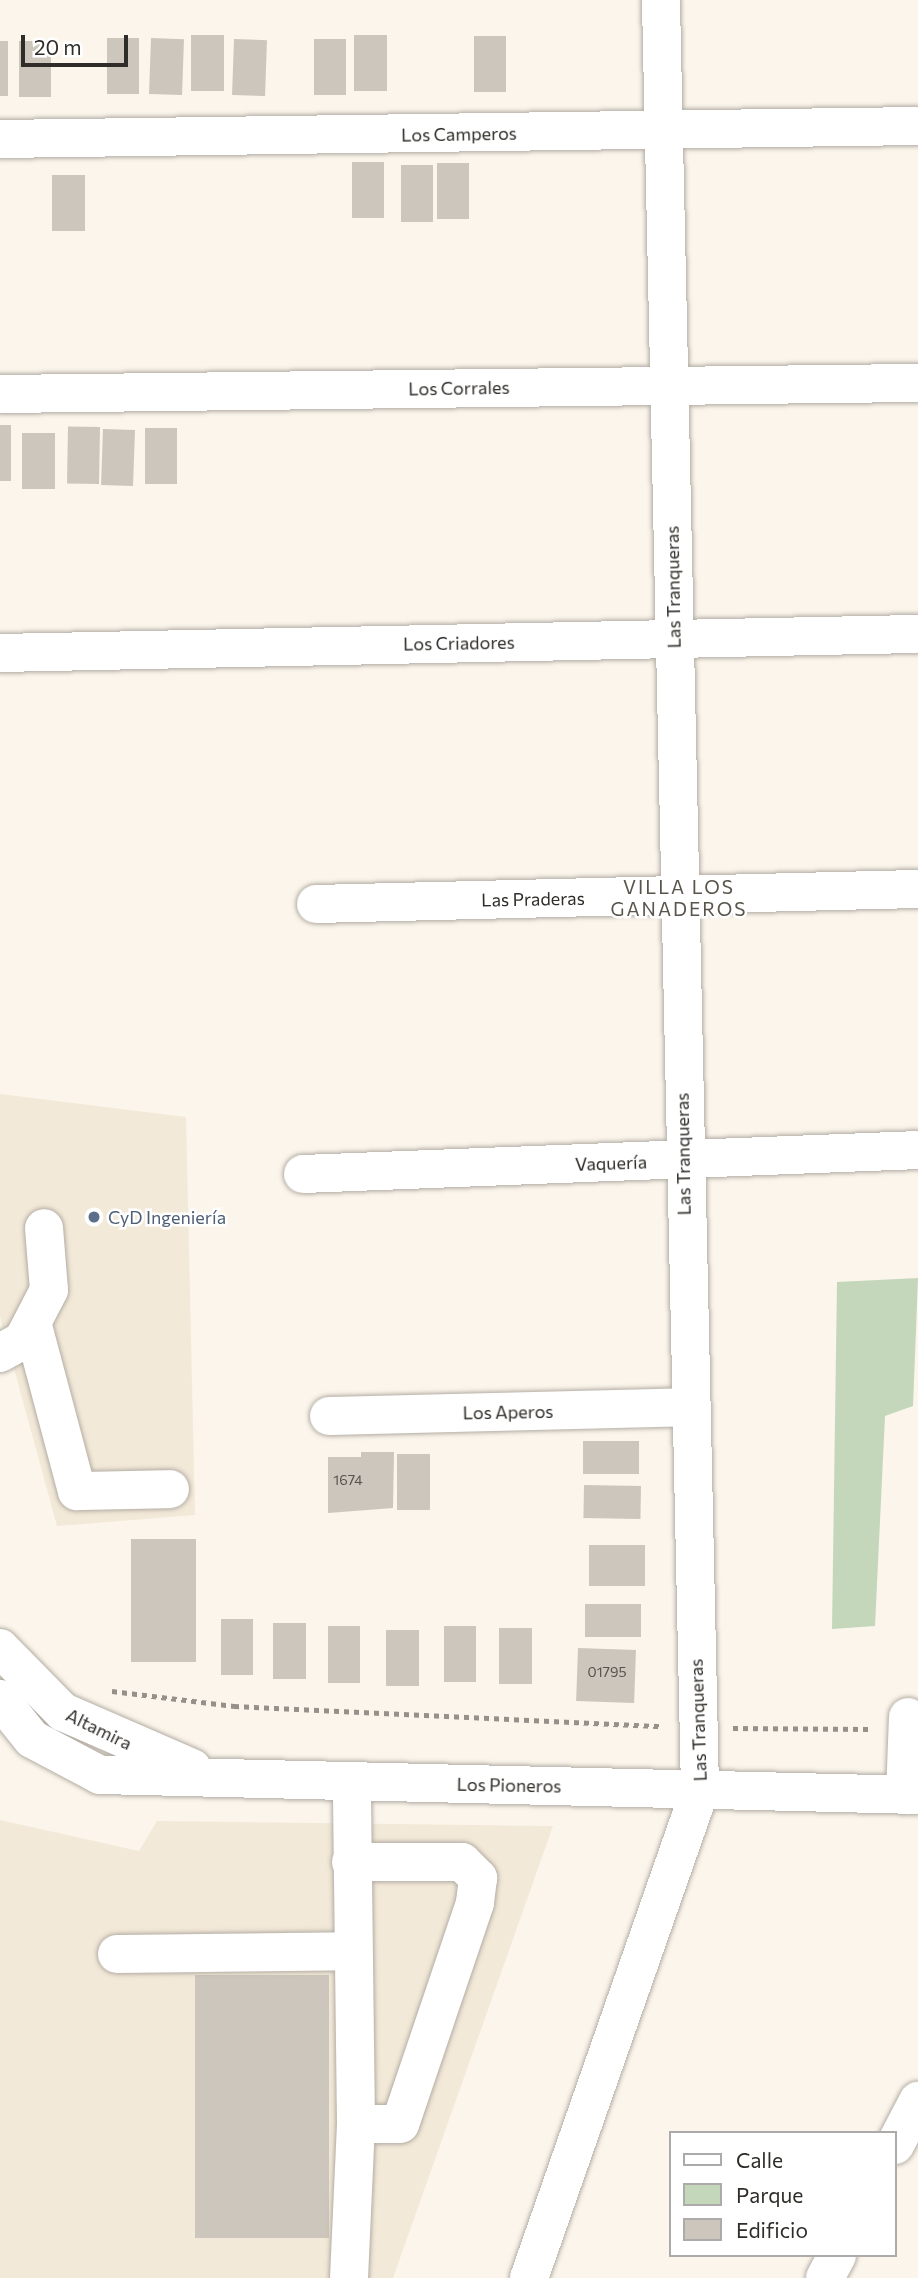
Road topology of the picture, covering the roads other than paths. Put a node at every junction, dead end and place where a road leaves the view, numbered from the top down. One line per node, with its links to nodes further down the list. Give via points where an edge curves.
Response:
1 (661, 0): 3 (street, Las Tranqueras)
2 (918, 126): 3 (street, Los Camperos)
3 (664, 132): 4 (street, Los Camperos); 6 (street, Las Tranqueras)
4 (0, 139)
5 (918, 383): 6 (street, Los Corrales)
6 (668, 386): 7 (street, Los Corrales); 9 (street, Las Tranqueras)
7 (0, 394)
8 (918, 634): 9 (street, Los Criadores)
9 (674, 639): 10 (street, Los Criadores); 12 (street, Las Tranqueras)
10 (0, 653)
11 (918, 889): 12 (street, Las Praderas)
12 (677, 895): 13 (street, Las Praderas); 15 (street, Las Tranqueras)
13 (316, 904)
14 (918, 1150): 15 (street, Vaquería)
15 (684, 1160): 16 (street, Vaquería); 20 (street, Las Tranqueras)
16 (303, 1174)
17 (44, 1228): 18 (street, via 51,1270)
18 (33, 1326): 19 (street); 22 (street, via 77,1491)
19 (0, 1353)
20 (688, 1407): 21 (street, Los Aperos); 28 (street, Las Tranqueras)
21 (329, 1416)
22 (170, 1489)
23 (0, 1647): 26 (street, Altamira, via 63,1712)
24 (0, 1700): 26 (street, Los Pioneros, via 32,1739 100,1776)
25 (907, 1723): 29 (street)
26 (220, 1778): 27 (street, Los Pioneros)
27 (352, 1782): 28 (street, Los Pioneros); 30 (street)
28 (700, 1790): 29 (street, Los Pioneros); 38 (street, Las Tranqueras)
29 (911, 1795)
30 (351, 1862): 31 (street); 34 (street, via 462,1862 478,1878 475,1903 400,2124)
31 (351, 1951): 32 (street); 34 (street)
32 (117, 1954)
33 (918, 2101): 35 (street)
34 (356, 2124): 37 (street)
35 (897, 2141)
36 (836, 2257): 39 (street)
37 (349, 2278)
38 (529, 2278)
39 (825, 2278)

